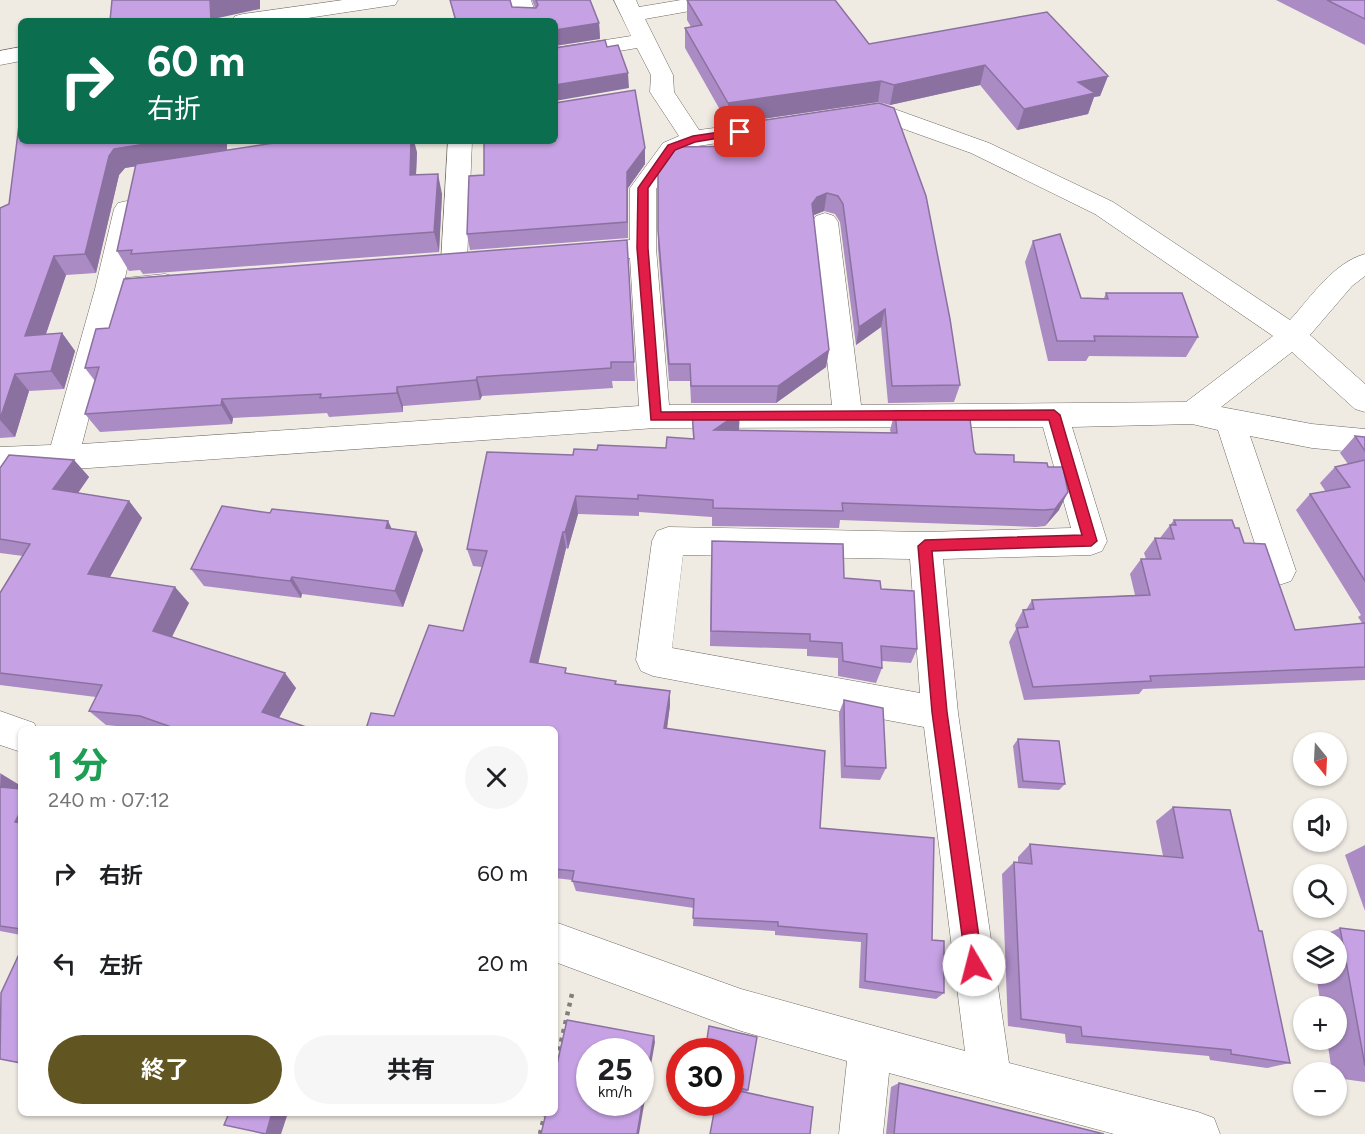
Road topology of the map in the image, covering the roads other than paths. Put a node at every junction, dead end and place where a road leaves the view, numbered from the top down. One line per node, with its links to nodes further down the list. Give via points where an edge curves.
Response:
1 (387, 0): 5 (street)
2 (520, 0): 6 (street)
3 (718, 0): 4 (street)
4 (629, 7): 7 (street)
5 (264, 18)
6 (526, 18)
7 (645, 40): 8 (street); 11 (street, via 662,75 652,94)
8 (558, 54)
9 (18, 55): 10 (street)
10 (0, 58)
11 (693, 139): 15 (street, via 672,147 643,188); 21 (street, via 878,111 980,148 1104,208)
12 (460, 144): 17 (street)
13 (132, 188): 20 (street)
14 (825, 222): 26 (street)
15 (643, 248): 16 (street); 25 (street)
16 (560, 254)
17 (453, 262)
18 (1365, 263): 21 (street, via 1342,279)
19 (192, 282): 20 (street)
20 (109, 289): 29 (street)
21 (1293, 336): 22 (street); 23 (street)
22 (1365, 401)
23 (1191, 413): 24 (street); 27 (street)
24 (1054, 415): 26 (street); 31 (street, via 1091,541)
25 (655, 416): 26 (street); 29 (street)
26 (848, 417)
27 (1230, 420): 28 (street, via 1312,436); 32 (street)
28 (1365, 441)
29 (63, 457): 30 (street)
30 (0, 459)
31 (925, 546): 33 (street); 33 (street, via 668,541 653,660)
32 (1279, 571)
33 (940, 712): 38 (street)
34 (0, 728): 35 (street)
35 (18, 734)
36 (568, 947): 37 (street, via 741,1010)
37 (870, 1047): 38 (street); 39 (street)
38 (990, 1079): 40 (street)
39 (861, 1134)
40 (1198, 1134)

